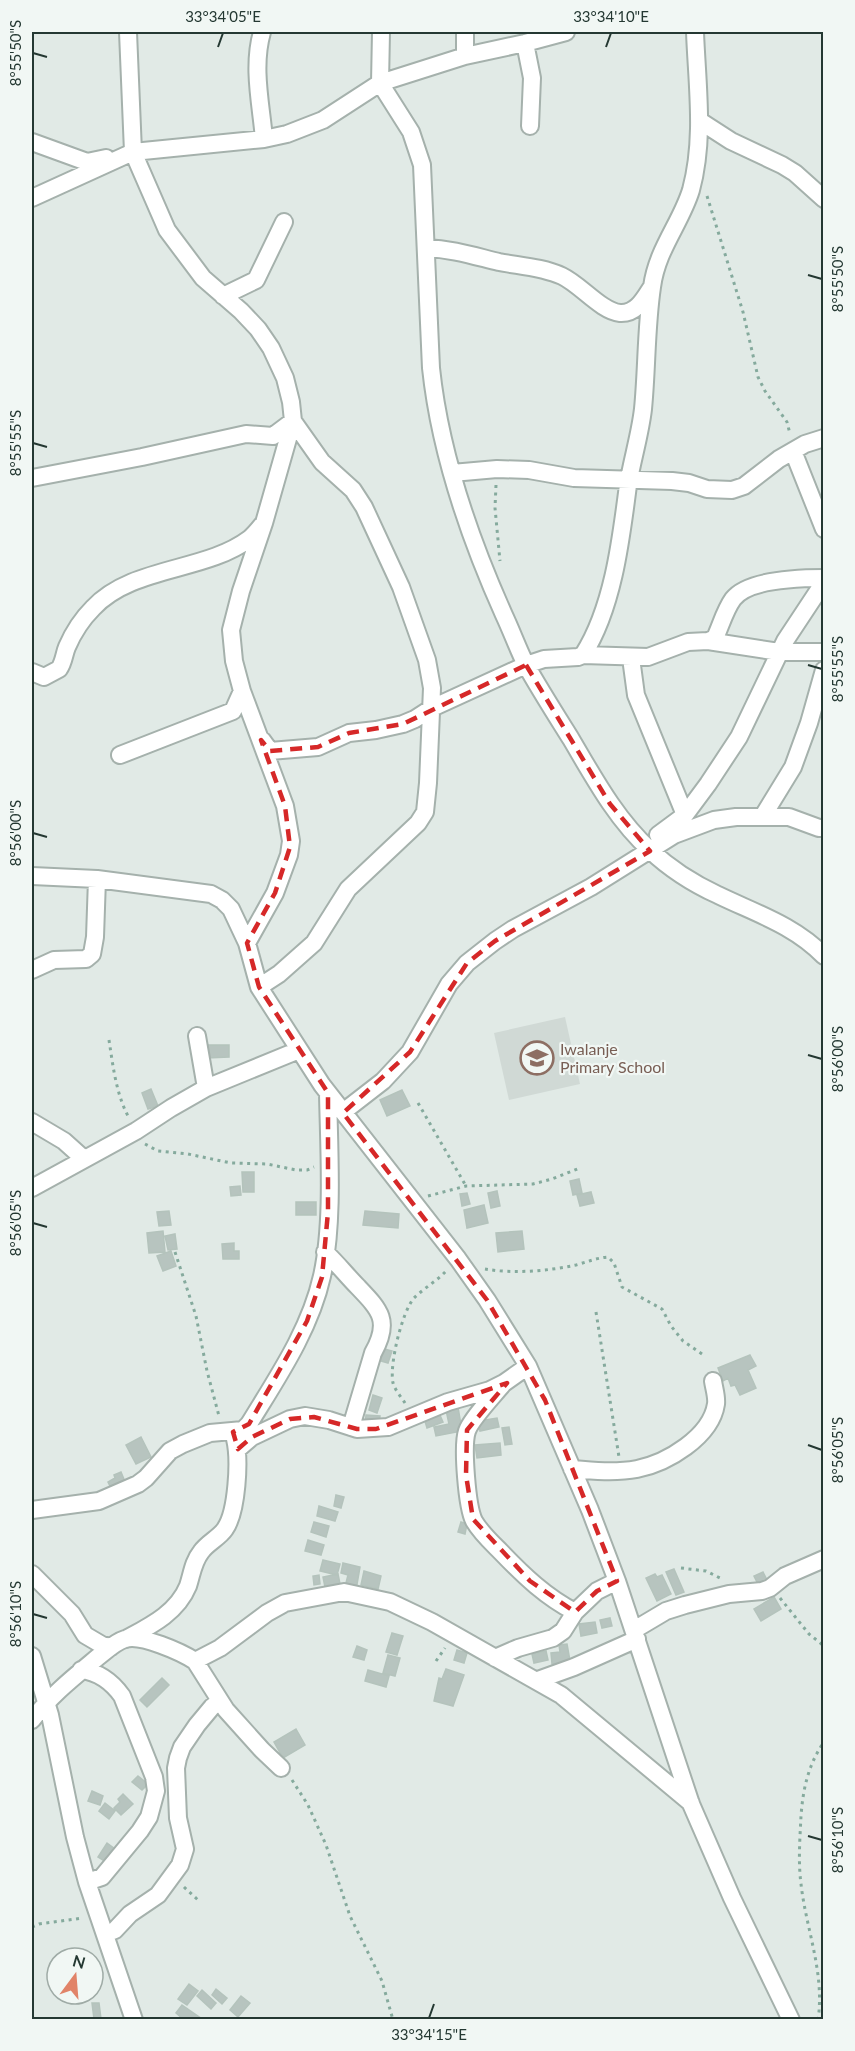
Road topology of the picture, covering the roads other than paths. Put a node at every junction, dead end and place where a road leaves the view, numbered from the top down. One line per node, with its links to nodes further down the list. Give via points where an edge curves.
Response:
1 (128, 32): 14 (street)
2 (262, 32): 12 (street, via 257,68)
3 (381, 32): 9 (street)
4 (465, 32): 8 (street)
5 (566, 32): 7 (street)
6 (695, 32): 10 (street)
7 (525, 44): 8 (street); 11 (street, via 532,78)
8 (465, 56): 9 (street)
9 (380, 83): 12 (street, via 323,120); 18 (street, via 417,146 422,165)
10 (700, 121): 16 (street, via 790,170); 19 (street, via 690,192 661,253)
11 (530, 126)
12 (264, 139): 14 (street)
13 (32, 142): 14 (street, via 87,162)
14 (133, 153): 15 (street); 20 (street, via 167,230 203,279)
15 (32, 198)
16 (824, 200)
17 (284, 222): 20 (street, via 256,280)
18 (426, 248): 19 (street, via 549,271 580,286 602,306 619,313 638,306); 24 (street, via 434,400)
19 (652, 288): 26 (street, via 642,411)
20 (223, 296): 21 (street, via 248,317 271,348 289,390)
21 (293, 421): 25 (street, via 273,436 246,434); 27 (street); 39 (street, via 322,462 353,490 386,551 427,660)
22 (824, 438): 23 (street)
23 (793, 451): 26 (street, via 744,486 732,490); 28 (street)
24 (452, 473): 26 (street, via 497,468 574,478); 35 (street, via 484,570)
25 (32, 478)
26 (629, 478): 33 (street, via 619,555 602,616)
27 (264, 523): 37 (street, via 249,539 228,550 114,592 94,606 81,622 59,669 44,677); 38 (street, via 231,630)
28 (824, 529)
29 (824, 580): 30 (street, via 768,582 736,595 715,638); 31 (street)
30 (708, 641): 31 (street); 34 (street, via 688,642 648,657)
31 (778, 652): 32 (street); 42 (street, via 739,737)
32 (824, 652)
33 (584, 655): 34 (street); 35 (street, via 554,657)
34 (631, 658): 42 (street, via 636,695)
35 (526, 665): 39 (street); 45 (street, via 610,804)
36 (824, 670): 43 (street, via 793,767)
37 (32, 672)
38 (242, 691): 40 (street); 41 (street, via 233,711)
39 (432, 708): 40 (street, via 403,724 349,733 318,747 270,751); 51 (street, via 428,790 422,819 348,889 314,943)
40 (261, 740): 48 (street, via 285,806 290,847 274,893)
41 (120, 755)
42 (685, 815): 45 (street)
43 (763, 816): 44 (street, via 789,817); 45 (street, via 714,820)
44 (824, 828)
45 (647, 848): 49 (street, via 717,895 789,928); 56 (street, via 591,887 504,935 467,963 446,990 410,1052 383,1081)
46 (32, 876): 47 (street)
47 (97, 879): 48 (street, via 214,895 231,909); 50 (street, via 92,954 86,959 54,960)
48 (247, 943): 51 (street)
49 (824, 956)
50 (32, 970)
51 (260, 987): 53 (street)
52 (197, 1036): 54 (street)
53 (299, 1050): 54 (street); 55 (street)
54 (206, 1088): 58 (street)
55 (328, 1093): 56 (street); 60 (street)
56 (343, 1112): 61 (street, via 458,1259)
57 (32, 1122): 58 (street, via 64,1141)
58 (84, 1159): 59 (street)
59 (32, 1188)
60 (325, 1252): 64 (street, via 374,1302 382,1322); 65 (street, via 316,1295 294,1351 249,1424 243,1430)
61 (528, 1366): 63 (street); 67 (street)
62 (713, 1381): 67 (street, via 716,1403 711,1419 690,1444 636,1469)
63 (504, 1383): 64 (street, via 388,1427); 72 (street, via 473,1420 465,1441 473,1519 530,1581)
64 (351, 1427): 66 (street, via 305,1416 252,1437)
65 (230, 1432): 66 (street); 68 (street, via 210,1433 183,1444 170,1451 138,1484 99,1501)
66 (238, 1449): 74 (street, via 231,1515 225,1530 201,1551 184,1595 175,1607)
67 (572, 1469): 71 (street)
68 (32, 1510)
69 (824, 1559): 73 (street, via 762,1591 729,1594 666,1611)
70 (32, 1574): 74 (street, via 72,1614 85,1635 102,1646)
71 (617, 1581): 72 (street, via 597,1591); 73 (street)
72 (575, 1612): 76 (street, via 563,1631 553,1638)
73 (635, 1634): 79 (street, via 574,1667); 84 (street)
74 (118, 1643): 77 (street, via 143,1641 170,1648); 78 (street)
75 (32, 1656): 80 (street)
76 (495, 1658): 77 (street, via 390,1602 344,1592 285,1603); 79 (street)
77 (195, 1661): 81 (street)
78 (81, 1670): 80 (street); 85 (street, via 103,1678 122,1696 156,1791 140,1831 102,1877)
79 (538, 1680): 84 (street)
80 (39, 1692): 82 (street); 85 (street)
81 (220, 1701): 83 (street); 86 (street, via 196,1725 178,1758 178,1818 185,1849 180,1864 158,1895)
82 (32, 1720)
83 (281, 1767)
84 (691, 1804): 88 (street)
85 (87, 1882): 86 (street)
86 (105, 1934): 87 (street)
87 (134, 2019)
88 (791, 2019)

